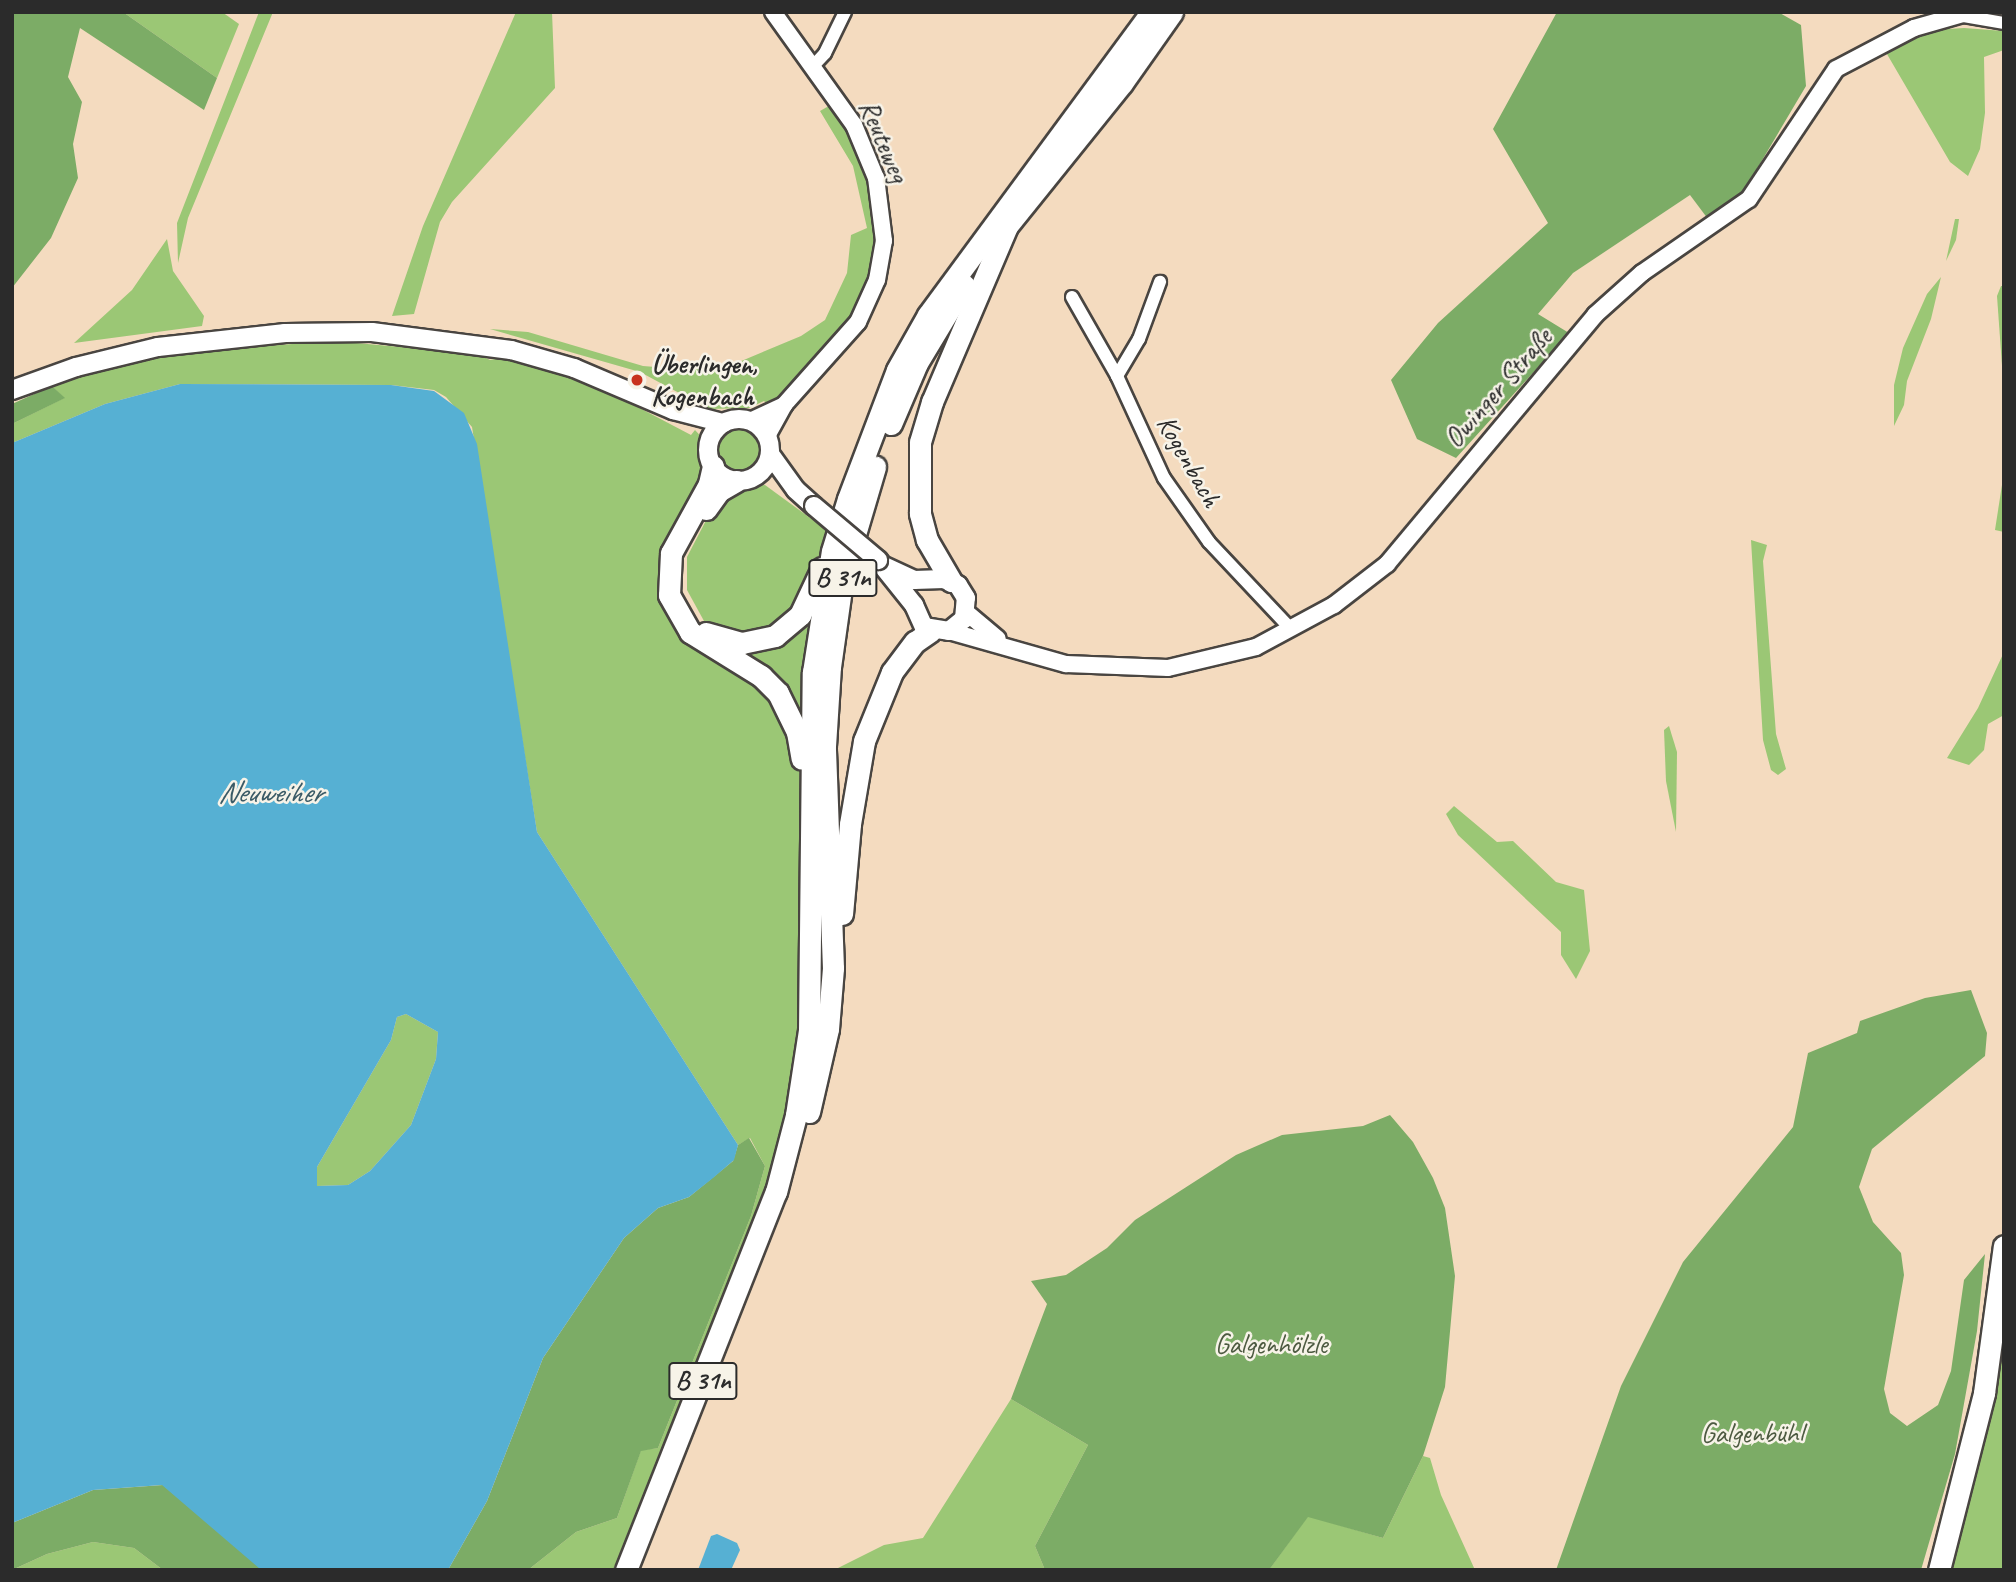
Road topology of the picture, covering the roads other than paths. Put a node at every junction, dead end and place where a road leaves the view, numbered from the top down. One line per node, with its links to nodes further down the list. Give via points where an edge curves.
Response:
1 (773, 12): 7 (street, Reuteweg)
2 (845, 12): 7 (street)
3 (1152, 12): 22 (main road, B 31n, via 928,315 897,370)
4 (1171, 12): 8 (main road, B 31n, via 1122,83)
5 (1963, 14): 6 (street); 28 (street, Owinger Straße, via 1877,43 1836,69 1749,199 1642,273 1595,315 1387,564 1334,605)
6 (2004, 23)
7 (814, 65): 13 (street, Reuteweg, via 868,155 882,201 884,241 877,281 859,322)
8 (1007, 226): 25 (main road, via 932,402 920,442 920,513 927,540); 32 (main road, B 31n, via 918,363 866,491 843,575 825,746)
9 (1160, 282): 11 (street, via 1139,338)
10 (1072, 298): 11 (street, Kogenbach)
11 (1118, 376): 28 (street, Kogenbach, via 1164,478 1209,542)
12 (12, 390): 14 (main road, via 76,367 158,347 285,332 372,331 511,350 574,368)
13 (784, 405): 15 (street, Reuteweg); 17 (street, Reuteweg)
14 (673, 410): 16 (main road); 18 (main road)
15 (750, 421): 16 (main road); 17 (main road)
16 (723, 423): 18 (main road)
17 (768, 445): 19 (main road); 21 (main road)
18 (710, 456): 20 (main road); 31 (main road, via 709,484 671,553 669,595 690,632 761,676 778,693 797,732)
19 (760, 472): 20 (main road); 21 (main road)
20 (736, 481): 22 (main road, via 719,491 679,559 679,597 698,628 719,640 742,643 775,636 800,615)
21 (796, 490): 23 (main road, bridge)
22 (832, 551): 31 (main road, B 31n, via 813,672)
23 (882, 564): 24 (main road); 26 (main road)
24 (929, 581): 25 (main road); 26 (main road, via 918,591)
25 (951, 581): 27 (main road, via 967,598)
26 (914, 606): 29 (main road, via 918,621)
27 (967, 613): 29 (main road); 30 (street, Owinger Straße)
28 (1291, 629): 30 (street, Owinger Straße, via 1256,647 1168,668 1093,668)
29 (940, 631): 30 (street, Owinger Straße); 32 (main road, via 915,642 892,672 864,741)
30 (1008, 648)
31 (810, 782): 33 (main road, B 31n, via 810,1031 796,1115)
32 (832, 968): 33 (main road, B 31n, via 828,1029 812,1104 793,1161)
33 (776, 1192): 35 (main road, B 31n)
34 (2004, 1246): 36 (main road, via 1984,1393)
35 (626, 1570)
36 (1939, 1570)

